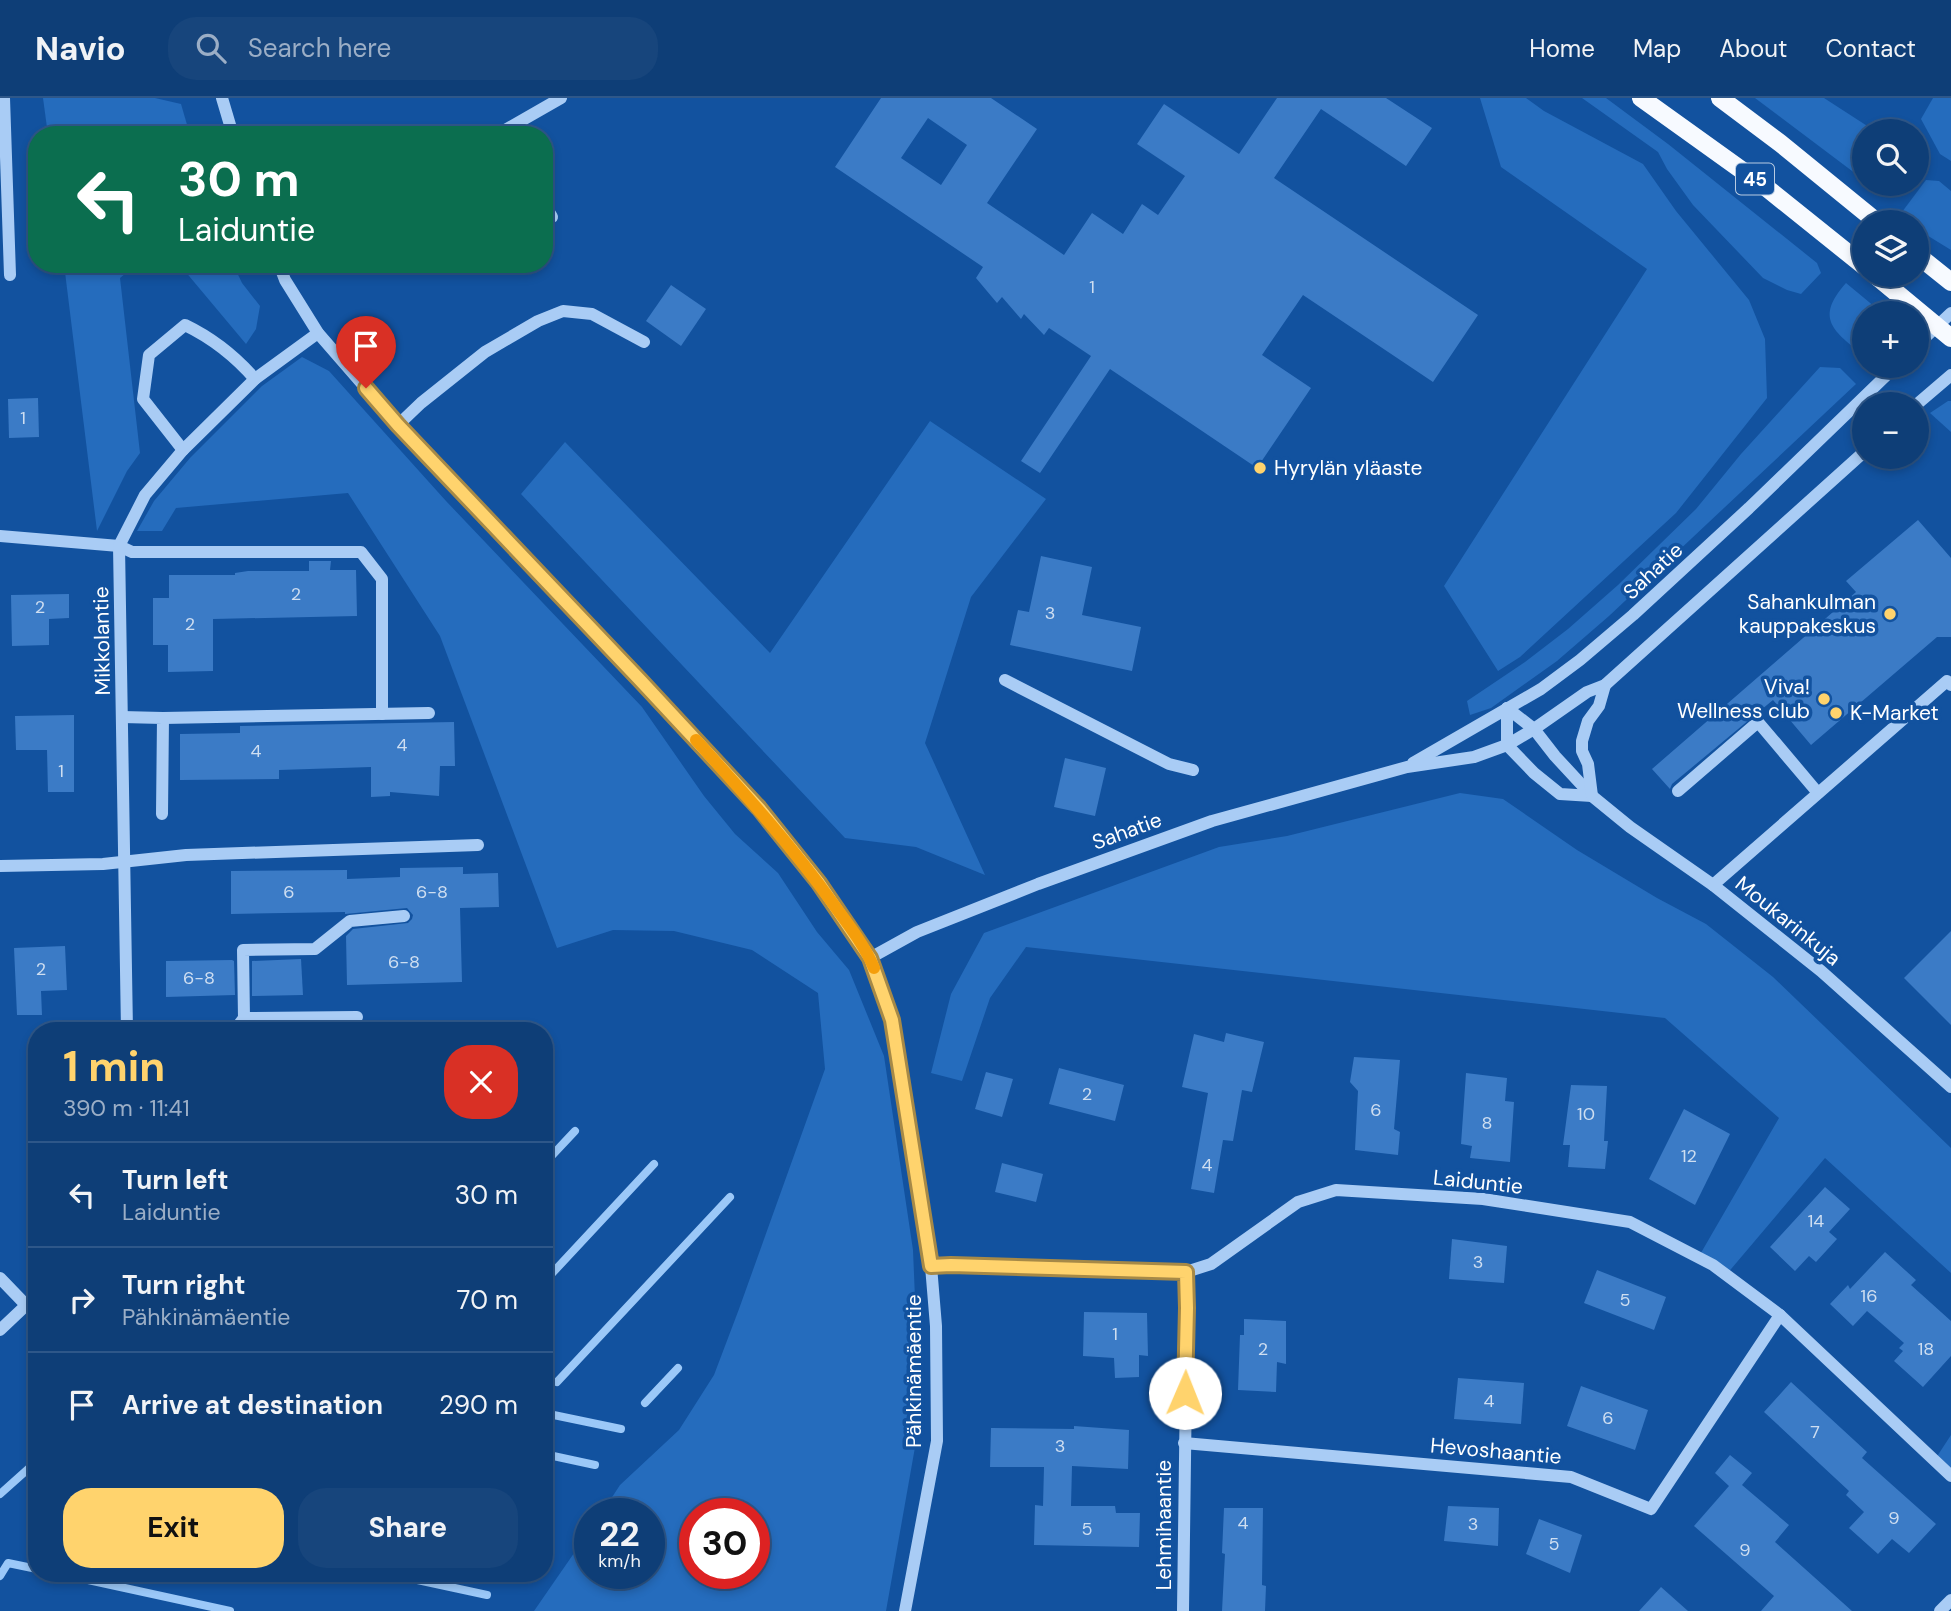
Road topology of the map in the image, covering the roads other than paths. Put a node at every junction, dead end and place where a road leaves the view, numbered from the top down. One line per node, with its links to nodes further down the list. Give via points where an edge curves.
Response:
1 (4, 98): 12 (street)
2 (222, 98): 6 (street)
3 (561, 98): 7 (street)
4 (1641, 98): 9 (main road, 45)
5 (1720, 98): 8 (main road, 45)
6 (230, 126)
7 (512, 126)
8 (1862, 210)
9 (1852, 256)
10 (1929, 264): 13 (main road)
11 (282, 273): 16 (street, Pähkinämäentie)
12 (10, 275)
13 (1951, 282)
14 (1892, 287): 15 (main road)
15 (1947, 326): 17 (street)
16 (318, 333): 21 (street, Mikkolantie); 23 (street, Pähkinämäentie)
17 (1929, 338)
18 (644, 342): 23 (street, via 592,314 564,311 485,352)
19 (1951, 375): 22 (street)
20 (1884, 378): 31 (street, Sahatie, via 1633,615 1551,682)
21 (256, 379): 24 (street, Mikkolantie); 24 (street, via 208,336 185,325 149,355 143,399)
22 (1929, 394)
23 (398, 425): 49 (street, Pähkinämäentie, via 759,808 819,883)
24 (183, 450): 27 (street, Mikkolantie, via 145,495)
25 (1852, 463): 29 (street, Sahatie)
26 (0, 536): 27 (street)
27 (119, 546): 33 (street, via 132,552 361,552 382,579); 34 (street, Mikkolantie)
28 (1005, 680): 39 (street, via 1169,764)
29 (1605, 685): 36 (street, Sahatie, via 1587,692); 42 (street, via 1581,741)
30 (1951, 685): 41 (street, via 1947,681)
31 (1507, 708): 36 (street, Moukarinkuja); 37 (street); 38 (street, Sahatie)
32 (429, 713): 33 (street)
33 (382, 714): 35 (street)
34 (122, 717): 35 (street); 45 (street, Mikkolantie)
35 (163, 718): 43 (street)
36 (1534, 729): 37 (street, Sahatie); 42 (street, Moukarinkuja)
37 (1507, 745): 38 (street, Sahatie, via 1474,757); 42 (street, via 1560,794)
38 (1407, 767): 49 (street, Sahatie, via 1157,840 917,932)
39 (1193, 770)
40 (1678, 791): 41 (street, via 1758,722)
41 (1818, 793): 47 (street)
42 (1592, 796): 47 (street, Moukarinkuja)
43 (162, 814)
44 (478, 845): 45 (street)
45 (125, 860): 46 (street); 52 (street, Mikkolantie)
46 (0, 866)
47 (1713, 885): 54 (street, Moukarinkuja, via 1821,971)
48 (404, 916): 51 (street, via 350,921 315,949 243,950)
49 (870, 958): 55 (street, Pähkinämäentie, via 892,1020)
50 (357, 1017): 51 (street)
51 (244, 1018): 53 (street)
52 (127, 1022)
53 (241, 1022)
54 (1951, 1087)
55 (931, 1266): 56 (street, Laiduntie); 64 (street, Pähkinämäentie, via 936,1441)
56 (1186, 1272): 59 (street, Laiduntie, via 1210,1264 1298,1202 1336,1190 1483,1199 1630,1222 1713,1265); 61 (street, Lehmihaantie)
57 (0, 1278): 58 (street)
58 (26, 1305): 60 (street)
59 (1780, 1315): 61 (street, Hevoshaantie, via 1651,1509 1571,1477); 62 (street, Laiduntie)
60 (0, 1330)
61 (1184, 1443): 65 (street, Lehmihaantie)
62 (1951, 1476)
63 (1951, 1600): 66 (street)
64 (905, 1611)
65 (1183, 1611)
66 (1940, 1611)

